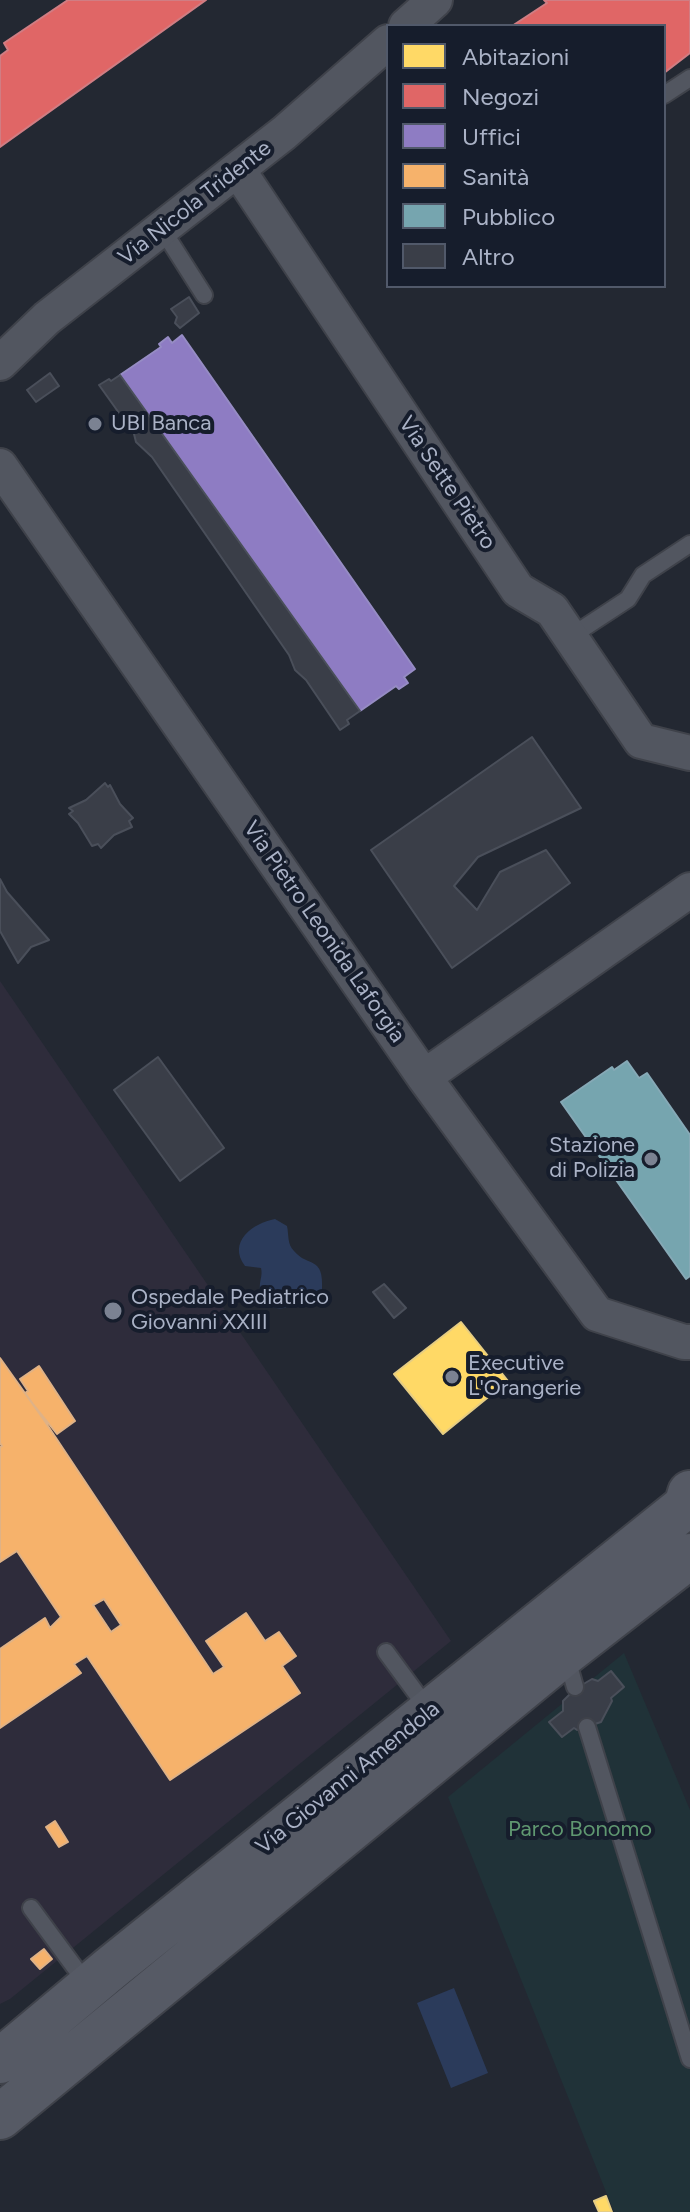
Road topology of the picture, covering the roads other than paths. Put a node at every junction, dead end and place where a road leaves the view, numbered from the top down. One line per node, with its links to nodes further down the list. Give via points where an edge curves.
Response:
1 (435, 0): 2 (street)
2 (408, 24)
3 (384, 55): 6 (street, Via Nicola Tridente)
4 (690, 78): 5 (lane)
5 (666, 94)
6 (238, 170): 7 (street, Via Nicola Tridente); 12 (street, Via Sette Pietro, via 518,590 552,610)
7 (162, 229): 8 (lane); 9 (street, Via Nicola Tridente, via 47,318)
8 (204, 295)
9 (0, 363)
10 (0, 466): 15 (street, Via Pietro Leonida Laforgia)
11 (690, 544): 12 (lane, via 643,575 628,599)
12 (570, 637): 13 (street, Via Sette Pietro, via 641,741)
13 (690, 753)
14 (690, 890): 15 (street)
15 (424, 1077): 16 (street, Via Pietro Leonida Laforgia, via 597,1314)
16 (690, 1342)
17 (690, 1493): 21 (main road, Via Giovanni Amendola, via 686,1506)
18 (690, 1556): 21 (main road, Via Giovanni Amendola, via 570,1670)
19 (386, 1652): 21 (lane)
20 (587, 1727): 24 (lane)
21 (442, 1728): 23 (main road, Via Giovanni Amendola); 26 (main road, Via Giovanni Amendola)
22 (31, 1908): 23 (lane)
23 (88, 1987): 25 (main road, Via Giovanni Amendola)
24 (690, 2059)
25 (0, 2061)
26 (0, 2117)

